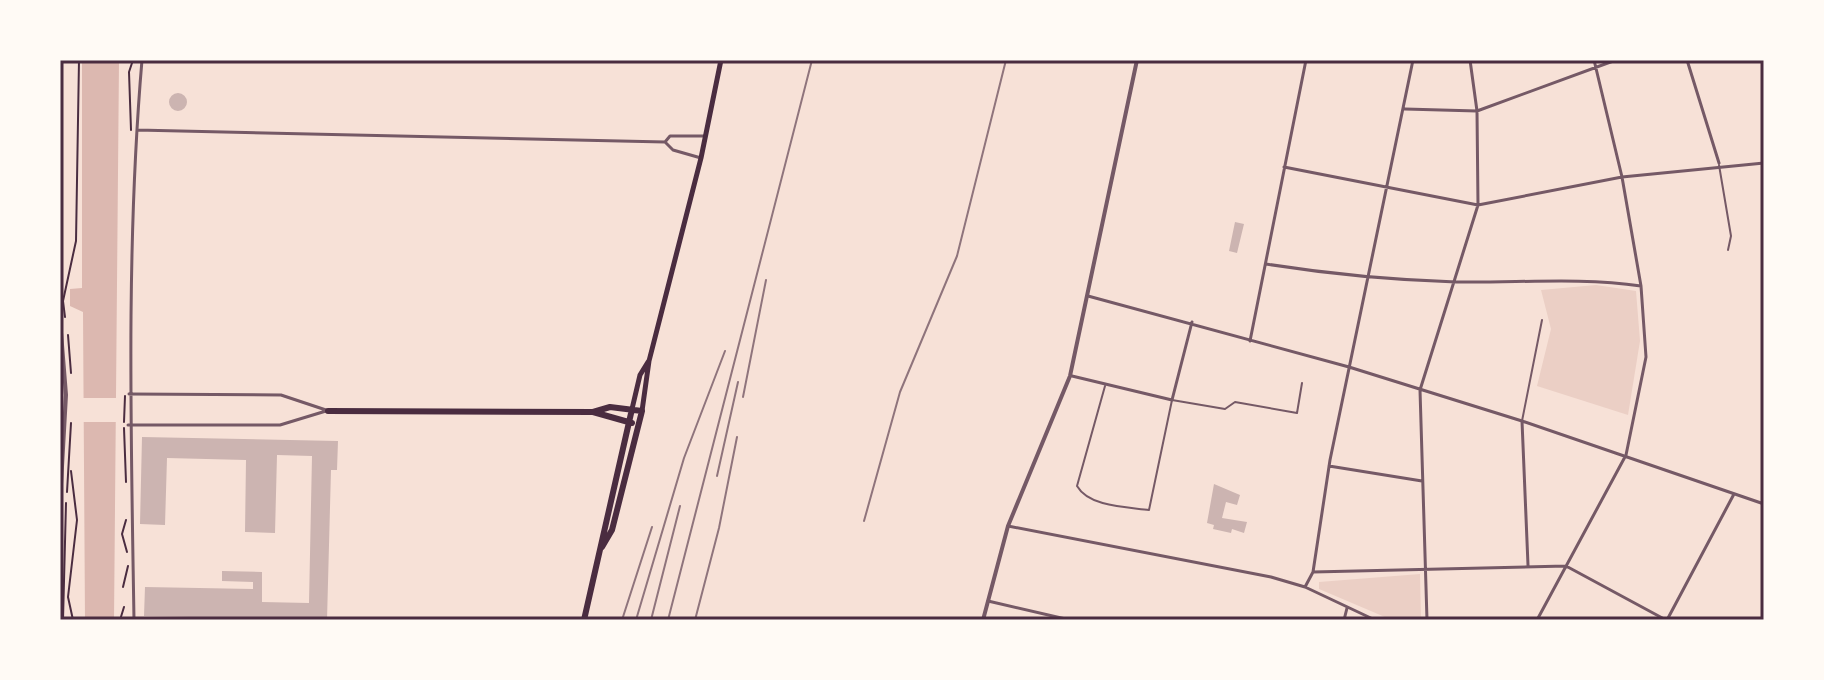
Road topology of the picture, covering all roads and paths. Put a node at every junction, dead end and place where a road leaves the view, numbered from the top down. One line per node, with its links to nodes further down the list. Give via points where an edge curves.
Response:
1 (79, 60): 32 (path, via 76,241)
2 (133, 60): 16 (path)
3 (142, 60): 15 (street)
4 (721, 60): 17 (main road)
5 (1137, 60): 31 (street)
6 (1306, 60): 22 (street)
7 (1413, 60): 13 (street)
8 (1470, 60): 14 (street)
9 (1594, 60): 12 (street)
10 (1616, 60): 12 (street)
11 (1687, 60): 21 (street)
12 (1598, 68): 14 (street); 23 (street)
13 (1405, 109): 14 (street); 24 (street)
14 (1477, 111): 25 (street)
15 (136, 130): 18 (street); 44 (street)
16 (131, 134)
17 (705, 136): 18 (street, via 670,136); 19 (main road)
18 (665, 142): 19 (street, via 673,150)
19 (701, 158): 37 (main road)
20 (1764, 163): 21 (street)
21 (1719, 165): 23 (street); 26 (lane, via 1731,236)
22 (1284, 167): 24 (street); 27 (street)
23 (1622, 177): 25 (street); 30 (street)
24 (1386, 187): 25 (street); 28 (street)
25 (1478, 205): 29 (street)
26 (1728, 250)
27 (1266, 264): 28 (street); 36 (street)
28 (1369, 277): 29 (street); 38 (street)
29 (1455, 282): 30 (street, via 1596,280); 43 (street)
30 (1641, 286): 57 (street, via 1646,357)
31 (1088, 296): 35 (street); 39 (street)
32 (64, 307)
33 (60, 320): 45 (street)
34 (1542, 320): 51 (lane)
35 (1192, 322): 36 (street); 46 (street)
36 (1250, 341): 38 (street)
37 (649, 361): 47 (main road); 49 (main road)
38 (1349, 367): 43 (street); 58 (street)
39 (1070, 376): 41 (street); 66 (street)
40 (1302, 383): 46 (lane, via 1297,413 1235,402 1225,409)
41 (1105, 386): 46 (street); 46 (lane, via 1077,486 1081,493 1106,503 1149,510)
42 (125, 388): 61 (path)
43 (1420, 390): 51 (street); 60 (street)
44 (129, 394): 48 (street, via 281,395); 53 (street)
45 (63, 395): 55 (street)
46 (1172, 400)
47 (632, 409): 49 (main road); 50 (main road); 52 (main road)
48 (328, 411): 50 (main road); 53 (street, via 280,425)
49 (642, 411): 54 (main road)
50 (593, 412): 52 (main road)
51 (1522, 421): 57 (street); 68 (street)
52 (629, 423): 54 (main road); 67 (main road)
53 (128, 425): 80 (street)
54 (639, 425): 67 (main road, via 612,530)
55 (63, 426): 63 (street)
56 (71, 440): 59 (path)
57 (1626, 455): 62 (street); 69 (street)
58 (1329, 466): 60 (street); 71 (street)
59 (70, 467): 77 (path); 78 (path, via 77,520 68,597)
60 (1422, 481): 70 (street)
61 (126, 487)
62 (1734, 494): 64 (street); 88 (street)
63 (60, 502)
64 (1764, 504)
65 (128, 514): 72 (path, via 122,534 128,559)
66 (1008, 526): 73 (street); 74 (street)
67 (602, 547): 81 (main road)
68 (1528, 565): 69 (street); 70 (street)
69 (1566, 566): 87 (street); 88 (street)
70 (1426, 569): 71 (street); 86 (street)
71 (1313, 572): 73 (street)
72 (123, 587)
73 (1305, 587): 76 (street)
74 (988, 601): 82 (street); 83 (street)
75 (124, 607): 79 (path)
76 (1347, 608): 84 (street); 85 (street)
77 (63, 620)
78 (73, 620)
79 (120, 620)
80 (134, 620)
81 (584, 620)
82 (983, 620)
83 (1070, 620)
84 (1344, 620)
85 (1375, 620)
86 (1427, 620)
87 (1537, 620)
88 (1667, 620)

